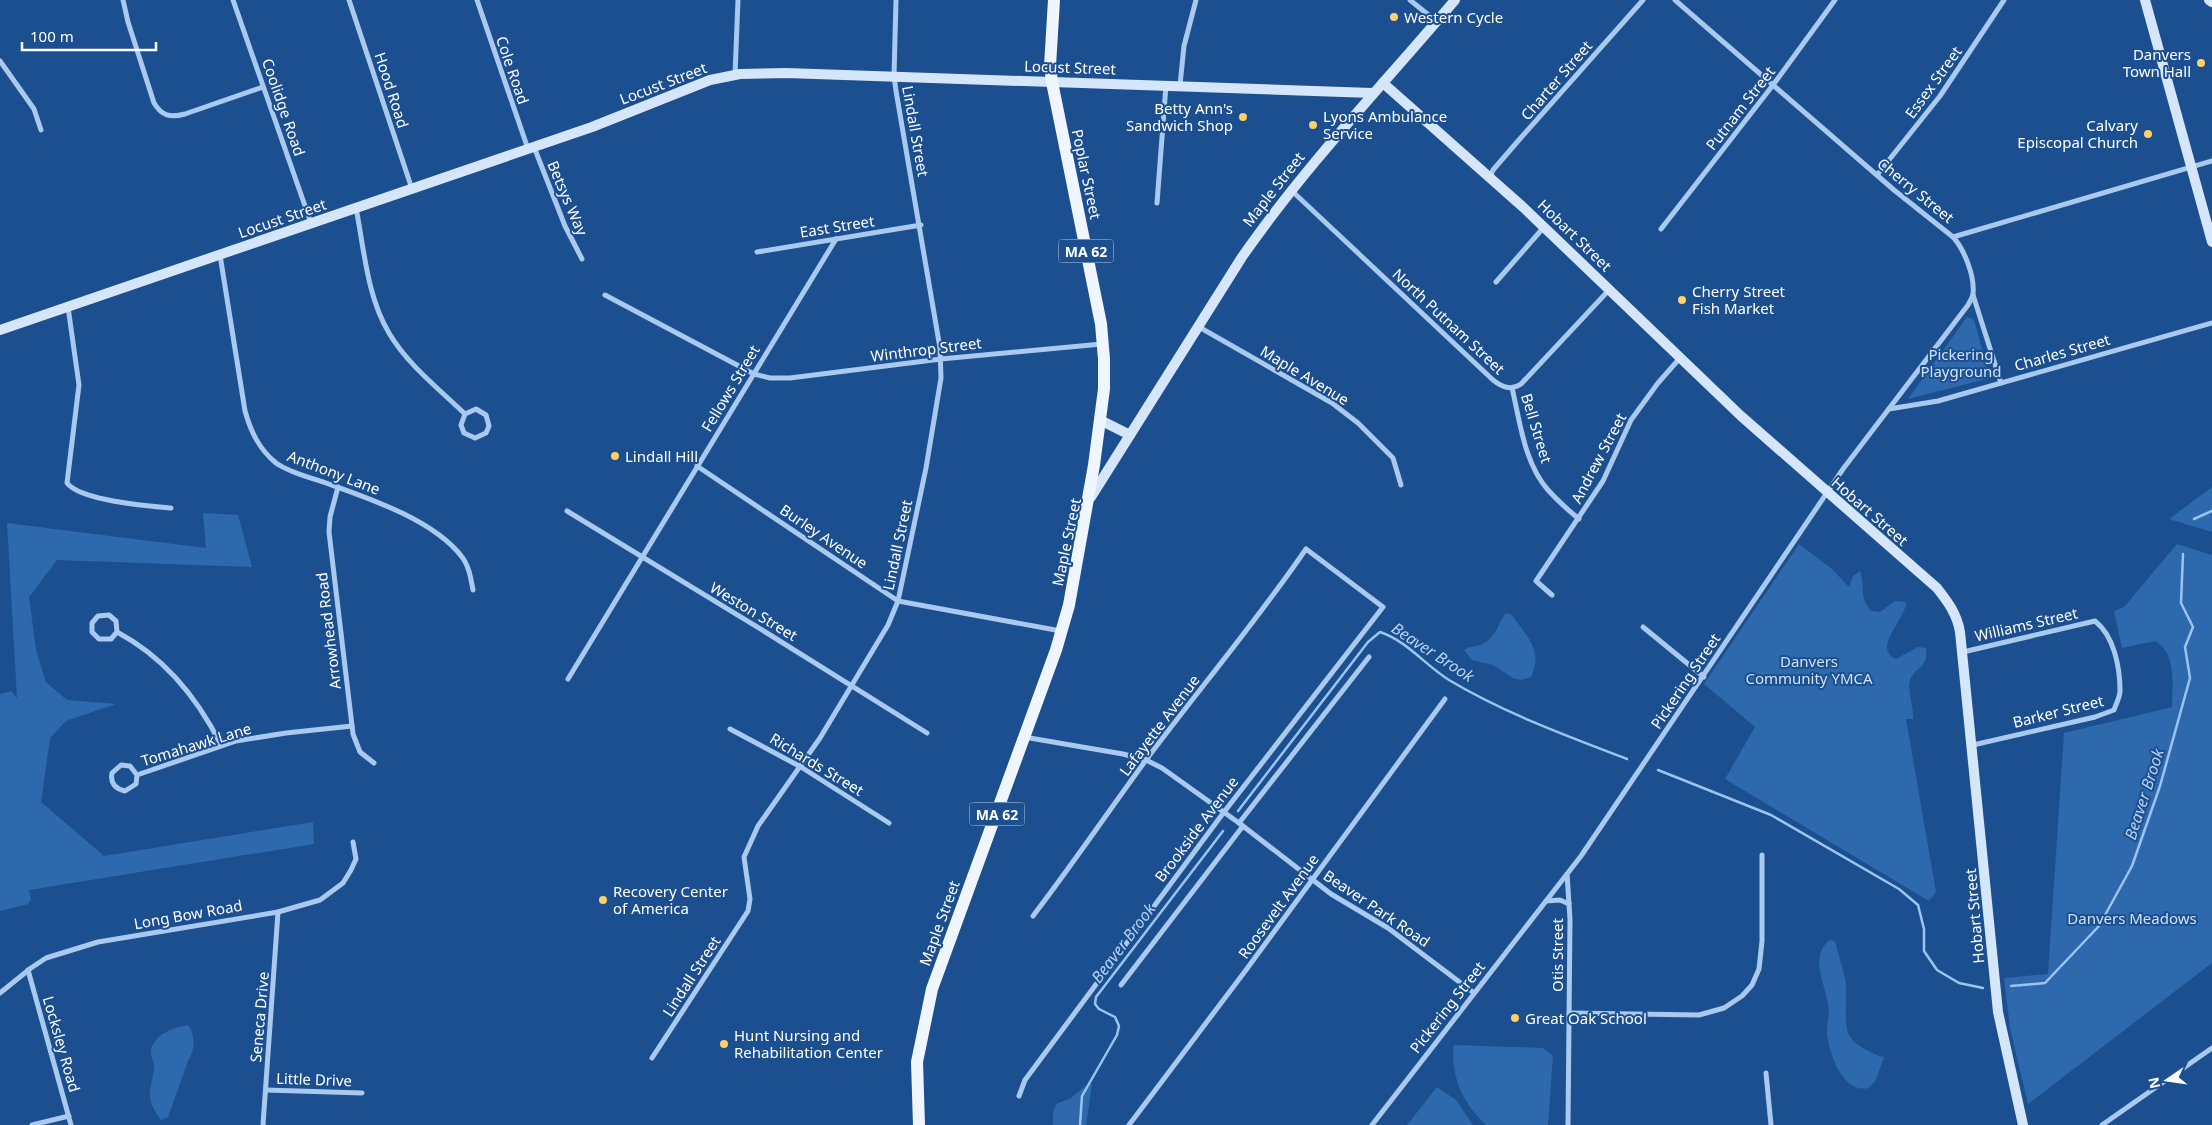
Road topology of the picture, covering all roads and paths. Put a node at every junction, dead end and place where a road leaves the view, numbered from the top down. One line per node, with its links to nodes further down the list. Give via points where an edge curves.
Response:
1 (123, 0): 25 (street, via 154,103 165,115 185,114)
2 (233, 0): 25 (street, Coolidge Road)
3 (349, 0): 33 (street, Hood Road)
4 (476, 0): 28 (street, Cole Road)
5 (738, 0): 18 (street)
6 (896, 0): 19 (street, Lindall Street)
7 (1054, 0): 20 (main road, Poplar Street / MA 62)
8 (1196, 0): 23 (street, via 1184,46)
9 (1410, 0): 16 (street)
10 (1455, 0): 16 (main road, Maple Street)
11 (1643, 0): 32 (street, Charter Street, via 1493,170)
12 (1675, 0): 24 (street, Cherry Street)
13 (1836, 0): 24 (street, Putnam Street)
14 (2004, 0): 31 (street, Essex Street, via 1940,96)
15 (2147, 2): 30 (main road)
16 (1437, 22): 21 (main road, Maple Street)
17 (0, 61): 27 (street, via 34,109)
18 (735, 75): 19 (main road, Locust Street, via 786,72); 28 (main road, Locust Street, via 710,80)
19 (894, 76): 20 (main road, Locust Street); 38 (street, Lindall Street)
20 (1052, 82): 22 (main road, Locust Street); 55 (main road, Poplar Street / MA 62)
21 (1383, 83): 26 (main road, Maple Street); 32 (main road, Hobart Street)
22 (1166, 85): 23 (main road, Locust Street); 35 (street)
23 (1180, 85): 26 (main road, Locust Street)
24 (1774, 86): 31 (street, Cherry Street); 40 (street, Putnam Street)
25 (263, 87): 37 (street, Coolidge Road)
26 (1372, 94): 34 (main road, Maple Street)
27 (41, 130)
28 (530, 148): 33 (main road, Locust Street); 46 (street, Betsys Way)
29 (2212, 161): 30 (street, Cherry Street)
30 (2191, 167): 41 (street, Cherry Street); 43 (main road)
31 (1878, 175): 41 (street, Cherry Street)
32 (1490, 178): 39 (main road, Hobart Street)
33 (412, 188): 36 (main road, Locust Street)
34 (1291, 190): 53 (main road, Maple Street, via 1242,257); 60 (street, North Putnam Street, via 1493,380)
35 (1157, 203)
36 (356, 208): 37 (main road, Locust Street); 62 (street, via 375,301 383,323 400,349)
37 (311, 223): 45 (main road, Locust Street)
38 (920, 225): 42 (street, East Street); 57 (street, Lindall Street)
39 (1544, 227): 47 (street); 48 (main road, Hobart Street)
40 (1662, 230)
41 (1953, 237): 49 (street, via 1961,246)
42 (836, 239): 44 (street, East Street); 58 (street, Fellows Street)
43 (2212, 242)
44 (756, 252)
45 (220, 255): 51 (main road, Locust Street); 67 (street, Anthony Lane, via 243,403 253,435 276,462)
46 (582, 259)
47 (1496, 282)
48 (1609, 289): 56 (main road, Hobart Street); 60 (street, North Putnam Street, via 1522,384)
49 (1973, 295): 59 (street); 61 (street, Pickering Street)
50 (604, 296): 58 (street, Winthrop Street)
51 (68, 307): 54 (main road, Locust Street); 70 (street, via 79,385 67,483 86,494)
52 (2212, 323): 59 (street, Charles Street)
53 (1198, 326): 64 (main road, Maple Street); 66 (street, Maple Avenue, via 1332,403 1358,423 1393,458)
54 (0, 330)
55 (1103, 344): 57 (street, Winthrop Street); 63 (main road, Poplar Street / MA 62, via 1104,390)
56 (1680, 358): 68 (main road, Hobart Street); 72 (street, Andrew Street, via 1631,420 1603,481)
57 (941, 359): 58 (street, Winthrop Street, via 790,378); 77 (street, Lindall Street, via 941,378 926,468)
58 (754, 374): 65 (street, Fellows Street)
59 (2002, 383): 61 (street, Charles Street, via 1938,401)
60 (1512, 388): 72 (street, Bell Street, via 1529,456 1538,474 1547,489)
61 (1889, 409): 68 (street, Pickering Street)
62 (465, 414): 62 (street, via 476,409 483,412 489,422 486,433 475,438 467,435 461,425)
63 (1100, 420): 64 (main road); 69 (main road, Poplar Street / MA 62)
64 (1130, 435): 69 (main road, Maple Street)
65 (697, 466): 74 (street, Fellows Street); 77 (street, Burley Avenue)
66 (1401, 485)
67 (338, 488): 75 (street, Anthony Lane, via 392,508 445,541 463,558); 88 (street, Arrowhead Road, via 329,532)
68 (1827, 493): 82 (main road, Hobart Street, via 1949,603 1958,621); 84 (street, Pickering Street)
69 (1088, 503): 80 (main road, Maple Street / MA 62)
70 (171, 508)
71 (567, 511): 74 (street, Weston Street)
72 (1579, 519): 76 (street, Andrew Street, via 1536,581)
73 (1306, 549): 94 (street, Lafayette Avenue, via 1261,613); 98 (street, Brookside Avenue, via 1383,607)
74 (642, 558): 85 (street, Fellows Street); 86 (street, Weston Street)
75 (473, 590)
76 (1552, 595)
77 (898, 601): 80 (street, Burley Avenue); 86 (street, Lindall Street, via 888,625)
78 (2095, 621): 82 (street, Williams Street); 92 (street, Barker Street, via 2106,630 2116,658 2121,693 2114,710)
79 (1643, 626): 84 (street)
80 (1062, 631): 91 (main road, Maple Street / MA 62)
81 (117, 632): 81 (street, via 111,639 102,640 94,635 92,623 101,615 110,615 116,621); 93 (street, via 147,652 184,687 207,717)
82 (1962, 652): 92 (main road, Hobart Street)
83 (1369, 657): 100 (street, Brookside Avenue)
84 (1704, 677): 103 (street, Pickering Street)
85 (568, 678)
86 (851, 687): 90 (street, Weston Street); 96 (street, Lindall Street)
87 (1445, 699): 104 (street, Roosevelt Avenue)
88 (352, 726): 93 (street, Tomahawk Lane, via 268,735); 95 (street, Arrowhead Road, via 357,748)
89 (730, 729): 96 (street, Richards Street)
90 (926, 733)
91 (1024, 737): 94 (street, Beaver Park Road); 124 (main road, Maple Street / MA 62, via 932,989 917,1062)
92 (1973, 745): 129 (main road, Hobart Street, via 1998,1012)
93 (221, 746): 97 (street, Tomahawk Lane)
94 (1146, 760): 98 (street, Beaver Park Road); 108 (street, Lafayette Avenue)
95 (374, 763)
96 (801, 767): 99 (street, Richards Street); 115 (street, Lindall Street, via 758,826 744,857 750,899 748,910)
97 (137, 775): 97 (street, Tomahawk Lane, via 130,766 122,765 114,769 112,781 117,788 129,790 136,784)
98 (1224, 812): 100 (street, Beaver Park Road); 119 (street, Brookside Avenue, via 1025,1080)
99 (889, 823)
100 (1241, 824): 104 (street, Beaver Park Road); 110 (street, Brookside Avenue)
101 (353, 842): 107 (street, Long Bow Road, via 356,859 343,883 320,900)
102 (1762, 854): 113 (street, via 1759,969 1752,985 1742,996 1724,1008 1699,1015)
103 (1567, 874): 105 (street, Pickering Street); 106 (street, Otis Street)
104 (1312, 880): 112 (street, Beaver Park Road, via 1388,928); 125 (street, Roosevelt Avenue)
105 (1546, 901): 106 (street, Otis Street, via 1560,900); 112 (street, Pickering Street)
106 (1569, 904): 113 (street, Otis Street)
107 (278, 912): 109 (street, Long Bow Road, via 98,942 46,958); 117 (street, Seneca Drive)
108 (1033, 916)
109 (28, 970): 111 (street, Long Bow Road); 120 (street, Locksley Road)
110 (1121, 986)
111 (0, 993)
112 (1474, 993): 126 (street, Pickering Street)
113 (1569, 1013): 127 (street, Otis Street)
114 (2212, 1048): 130 (street)
115 (652, 1058)
116 (1766, 1073): 128 (street)
117 (266, 1090): 118 (street, Little Drive); 123 (street, Seneca Drive)
118 (362, 1093)
119 (1019, 1096)
120 (69, 1116): 121 (street); 122 (street, Locksley Road)
121 (32, 1125)
122 (71, 1125)
123 (263, 1125)
124 (919, 1125)
125 (1128, 1125)
126 (1372, 1125)
127 (1568, 1125)
128 (1771, 1125)
129 (2023, 1125)
130 (2102, 1125)

